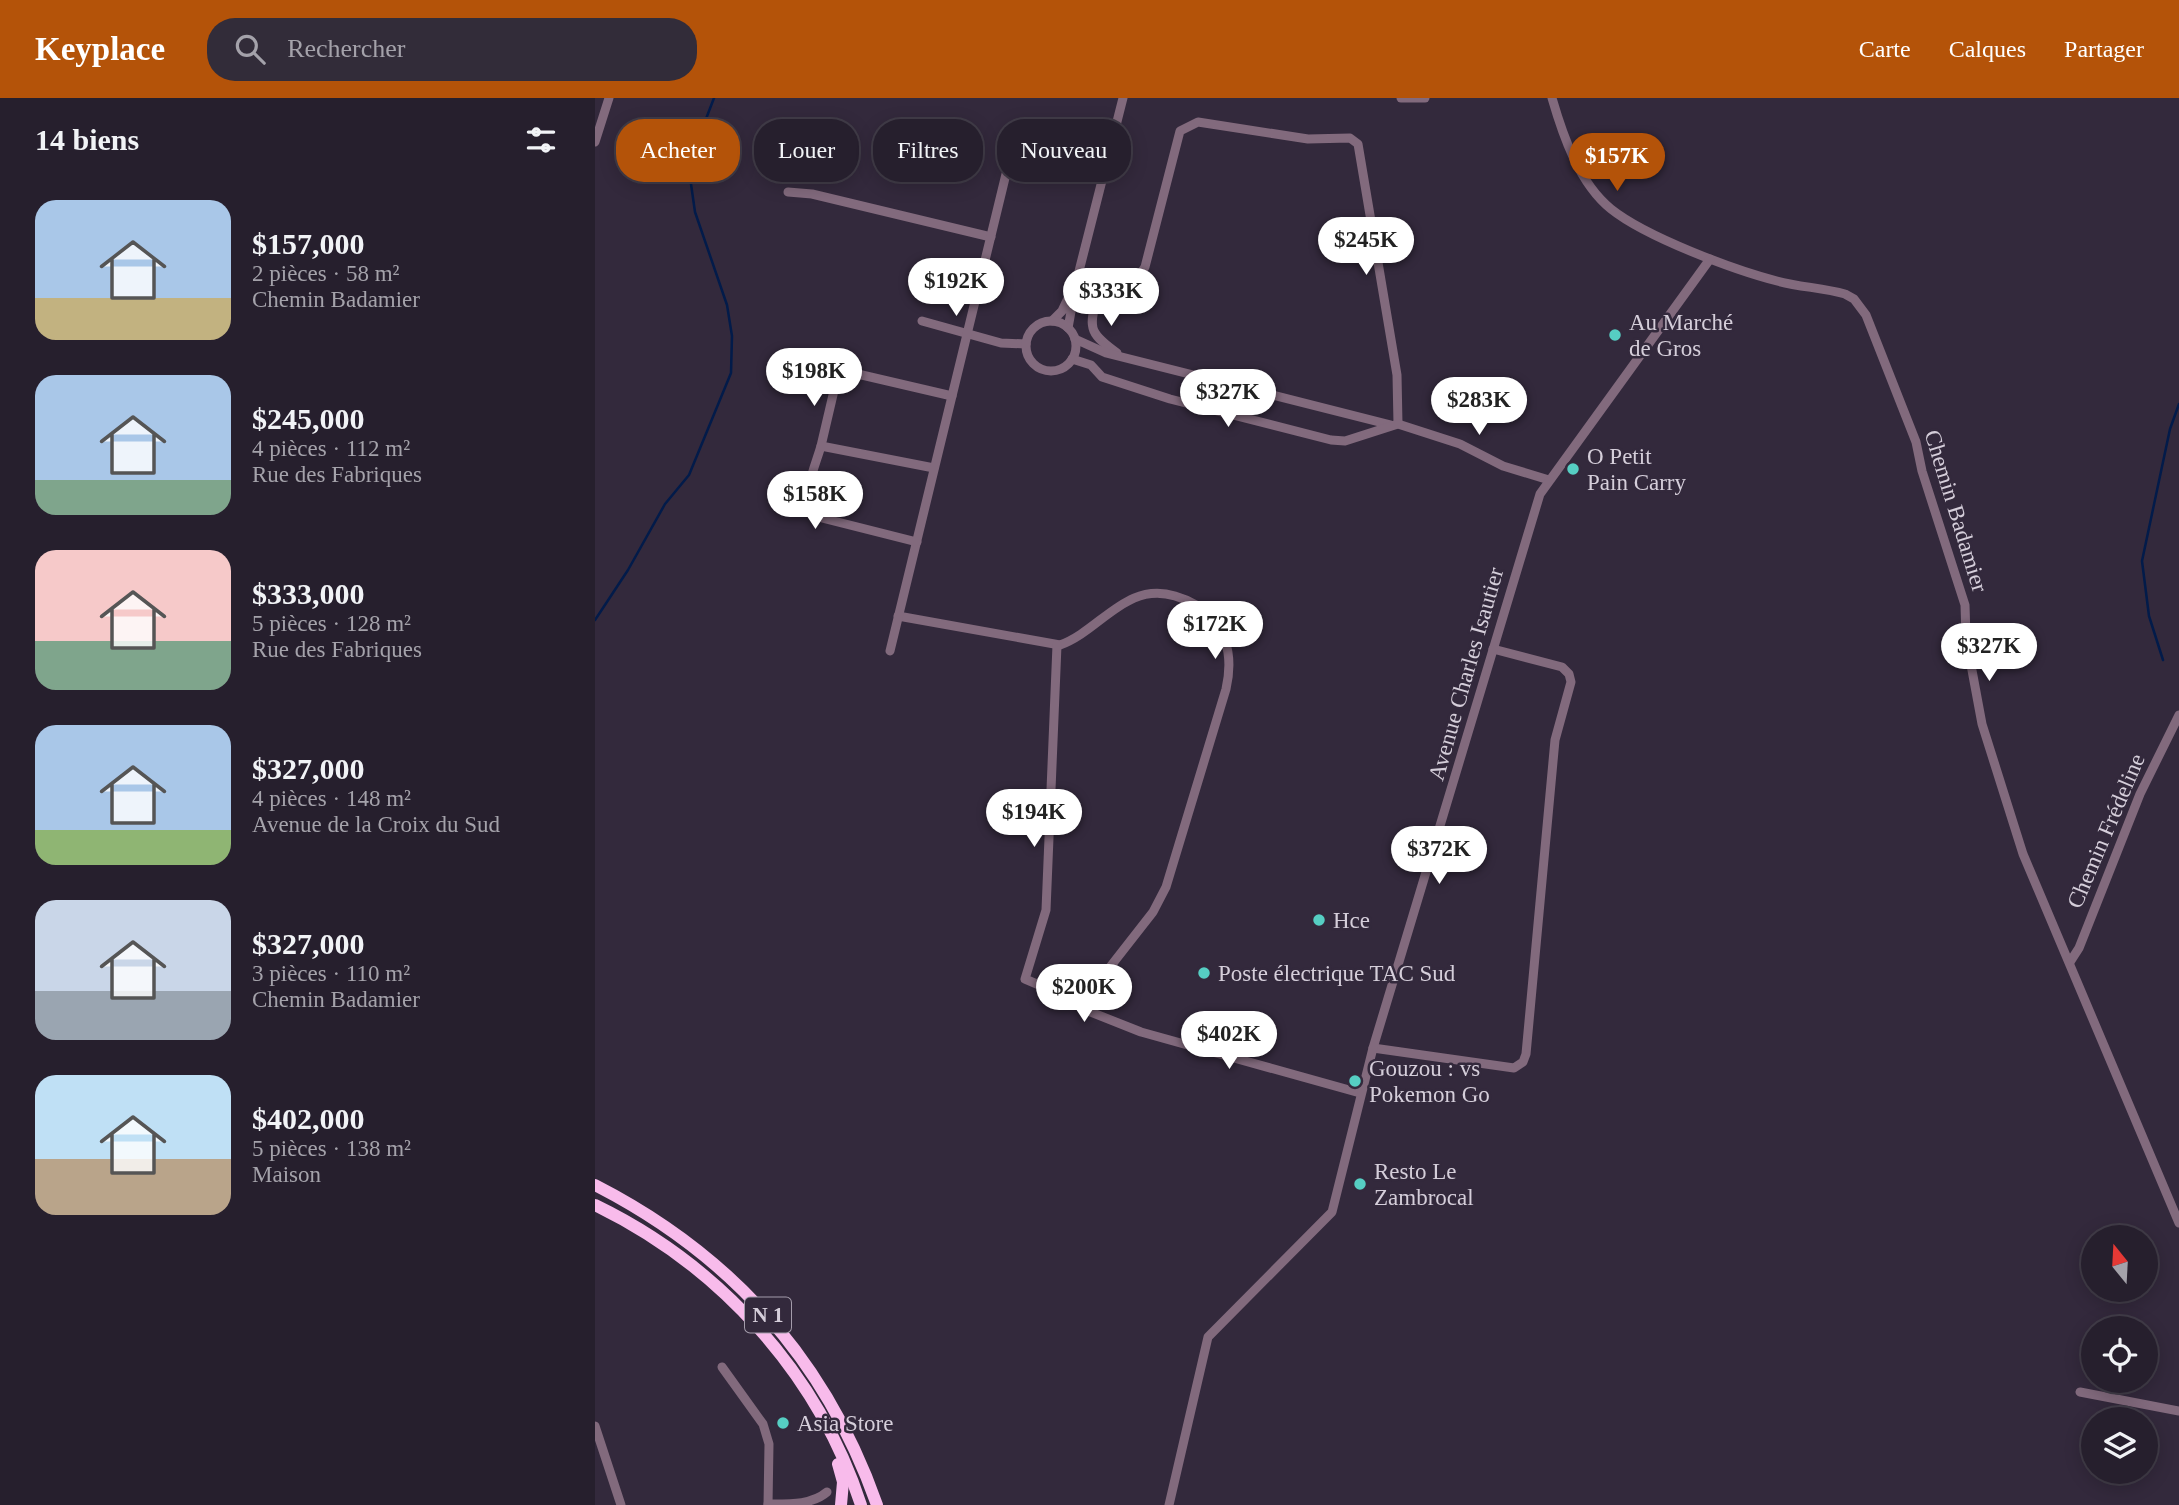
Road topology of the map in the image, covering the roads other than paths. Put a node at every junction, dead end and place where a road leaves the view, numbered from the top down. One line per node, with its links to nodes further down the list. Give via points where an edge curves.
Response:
1 (609, 98): 6 (street)
2 (1123, 98): 11 (street)
3 (1401, 98): 4 (street)
4 (1425, 98)
5 (1552, 98): 10 (street, Chemin Badamier, via 1569,148 1601,199 1622,217)
6 (595, 142)
7 (1004, 182): 9 (street)
8 (788, 192): 9 (street, via 801,191)
9 (991, 237): 17 (street)
10 (1710, 259): 26 (street, Avenue Charles Isautier); 33 (street, Chemin Badamier, via 1775,281 1845,294 1866,315 1916,442 1965,605 1966,638 1982,724 2023,855)
11 (1077, 279): 13 (street); 15 (street)
12 (1097, 300): 13 (street); 20 (street, via 1092,327); 23 (street, via 1132,284 1145,267 1180,131 1187,125 1198,122 1308,139 1355,140 1397,374)
13 (1073, 305): 16 (street)
14 (922, 321): 17 (street)
15 (1052, 321): 16 (street); 19 (street, via 1037,325)
16 (1068, 327): 18 (street)
17 (968, 335): 19 (street); 22 (street)
18 (1075, 339): 20 (street); 21 (street)
19 (1026, 344): 21 (street, via 1030,359 1042,369 1056,370)
20 (1125, 357): 23 (street)
21 (1072, 359): 23 (street, via 1091,365 1103,377 1170,399 1331,440)
22 (952, 396): 24 (street, via 849,372 836,382); 25 (street)
23 (1395, 425): 26 (street, via 1460,444 1503,466)
24 (821, 446): 25 (street); 27 (street, via 808,498 814,516)
25 (935, 468): 27 (street)
26 (1549, 480): 30 (street, Avenue Charles Isautier, via 1535,507)
27 (917, 542): 28 (street)
28 (898, 616): 29 (street); 31 (street)
29 (1057, 645): 34 (street, via 1046,910 1025,979); 34 (street, via 1068,642 1124,601 1171,595 1198,605 1217,624 1230,662 1226,689 1166,887 1153,912)
30 (1493, 649): 35 (street, Avenue Charles Isautier); 35 (street, via 1562,667 1571,682 1555,740 1527,1054 1514,1068)
31 (890, 651)
32 (2179, 715): 33 (street, Chemin Frédeline, via 2140,794)
33 (2070, 962): 39 (street, Chemin Badamier)
34 (1082, 1002): 36 (street, via 1109,1019 1155,1036)
35 (1373, 1048): 36 (street, Avenue Charles Isautier)
36 (1360, 1093): 51 (street, Avenue Charles Isautier, via 1328,1220 1205,1344)
37 (595, 1185): 50 (highway, N 1, via 672,1230 733,1280 776,1325 813,1372 843,1423)
38 (595, 1205): 40 (highway, N 1, via 685,1259)
39 (2179, 1223)
40 (755, 1326): 48 (highway, via 827,1437 843,1482); 49 (highway, N 1, via 817,1406)
41 (722, 1367): 46 (street, via 763,1424 769,1444)
42 (2080, 1392): 43 (street)
43 (2179, 1411)
44 (595, 1426): 47 (street)
45 (827, 1492): 46 (street, via 810,1503)
46 (768, 1504)
47 (621, 1505)
48 (841, 1505)
49 (861, 1505)
50 (877, 1505)
51 (1169, 1505)

